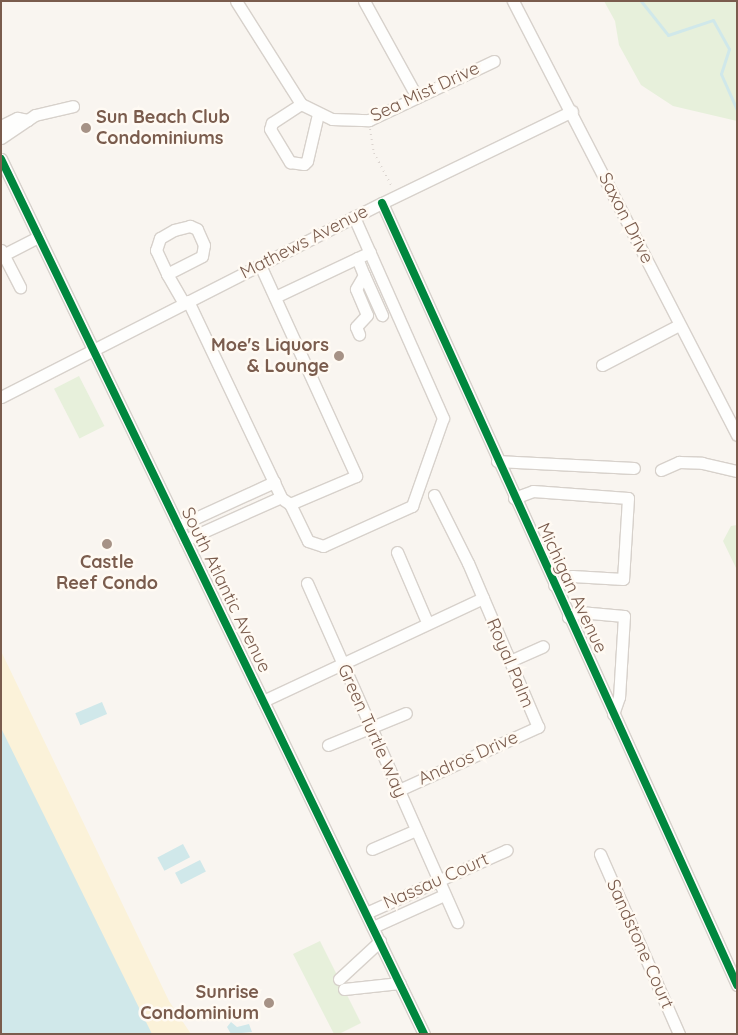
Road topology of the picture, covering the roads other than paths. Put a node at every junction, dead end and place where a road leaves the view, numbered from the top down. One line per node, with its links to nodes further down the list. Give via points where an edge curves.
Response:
1 (236, 1): 6 (street, Sea Mist Drive)
2 (364, 1): 5 (street)
3 (513, 1): 8 (street, Saxon Drive)
4 (494, 61): 5 (street, Sea Mist Drive)
5 (417, 97): 9 (street, Sea Mist Drive, via 369,120 332,119)
6 (301, 104): 9 (street, Sea Mist Drive); 9 (street, via 272,123 270,129 290,162 304,164 307,161)
7 (73, 106): 10 (street)
8 (572, 111): 14 (street, Mathews Avenue); 27 (street, Saxon Drive)
9 (318, 114)
10 (28, 120): 11 (street, via 17,118); 12 (street)
11 (1, 126)
12 (1, 138)
13 (1, 159): 16 (street, South Atlantic Avenue)
14 (382, 203): 15 (street, Mathews Avenue); 33 (street, Michigan Avenue)
15 (354, 217): 17 (street); 20 (street, Mathews Avenue)
16 (38, 237): 18 (street); 29 (street, South Atlantic Avenue)
17 (370, 252): 19 (street); 40 (street, via 443,418 412,506 324,546 308,541)
18 (2, 253): 23 (street)
19 (357, 258): 22 (street); 24 (street)
20 (260, 265): 24 (street); 25 (street, Mathews Avenue)
21 (167, 274): 21 (street, via 156,250 160,238 190,226 196,229 204,245 202,256); 25 (street)
22 (364, 275): 26 (street); 28 (street, via 356,289 368,315 356,327)
23 (20, 287)
24 (275, 297): 40 (street, via 356,476)
25 (186, 302): 29 (street, Mathews Avenue); 37 (street)
26 (382, 315)
27 (679, 324): 30 (street); 32 (street, Saxon Drive)
28 (359, 334)
29 (92, 350): 31 (street, Mathews Avenue); 41 (street, South Atlantic Avenue)
30 (602, 365)
31 (1, 397)
32 (737, 435)
33 (497, 461): 34 (street); 39 (street, Michigan Avenue)
34 (634, 468)
35 (661, 470): 36 (street, via 679,462)
36 (737, 470)
37 (274, 482): 40 (street); 41 (street)
38 (434, 495): 46 (street, Royal Palm)
39 (514, 498): 45 (street, Michigan Avenue); 45 (street, via 533,491 628,498 622,578 572,576)
40 (285, 500): 42 (street)
41 (178, 526): 42 (street, South Atlantic Avenue)
42 (185, 540): 52 (street, South Atlantic Avenue)
43 (397, 552): 48 (street)
44 (306, 583): 51 (street, Green Turtle Way)
45 (554, 585): 47 (street, Michigan Avenue)
46 (483, 598): 48 (street); 50 (street, Royal Palm)
47 (568, 617): 54 (street, Michigan Avenue); 54 (street, via 580,612 624,616 619,698)
48 (427, 622): 51 (street)
49 (543, 646): 50 (street)
50 (510, 661): 56 (street, Royal Palm)
51 (342, 664): 52 (street); 55 (street, Green Turtle Way)
52 (263, 701): 65 (street, South Atlantic Avenue)
53 (406, 713): 55 (street)
54 (613, 714): 70 (street, Michigan Avenue)
55 (372, 727): 57 (street); 58 (street, Green Turtle Way)
56 (538, 727): 58 (street, Andros Drive)
57 (328, 745)
58 (399, 790): 59 (street, Green Turtle Way)
59 (416, 830): 60 (street); 63 (street, Green Turtle Way)
60 (372, 849)
61 (506, 850): 63 (street, Nassau Court)
62 (600, 854): 72 (street, Sandstone Court)
63 (436, 879): 64 (street, Green Turtle Way); 65 (street, Nassau Court)
64 (444, 895): 66 (street, Green Turtle Way); 67 (street)
65 (366, 912): 67 (street, South Atlantic Avenue)
66 (456, 922)
67 (373, 927): 68 (street, South Atlantic Avenue)
68 (380, 941): 69 (street, South Atlantic Avenue); 69 (street, via 342,984)
69 (400, 983): 71 (street, South Atlantic Avenue)
70 (737, 985)
71 (424, 1034)
72 (679, 1034)

